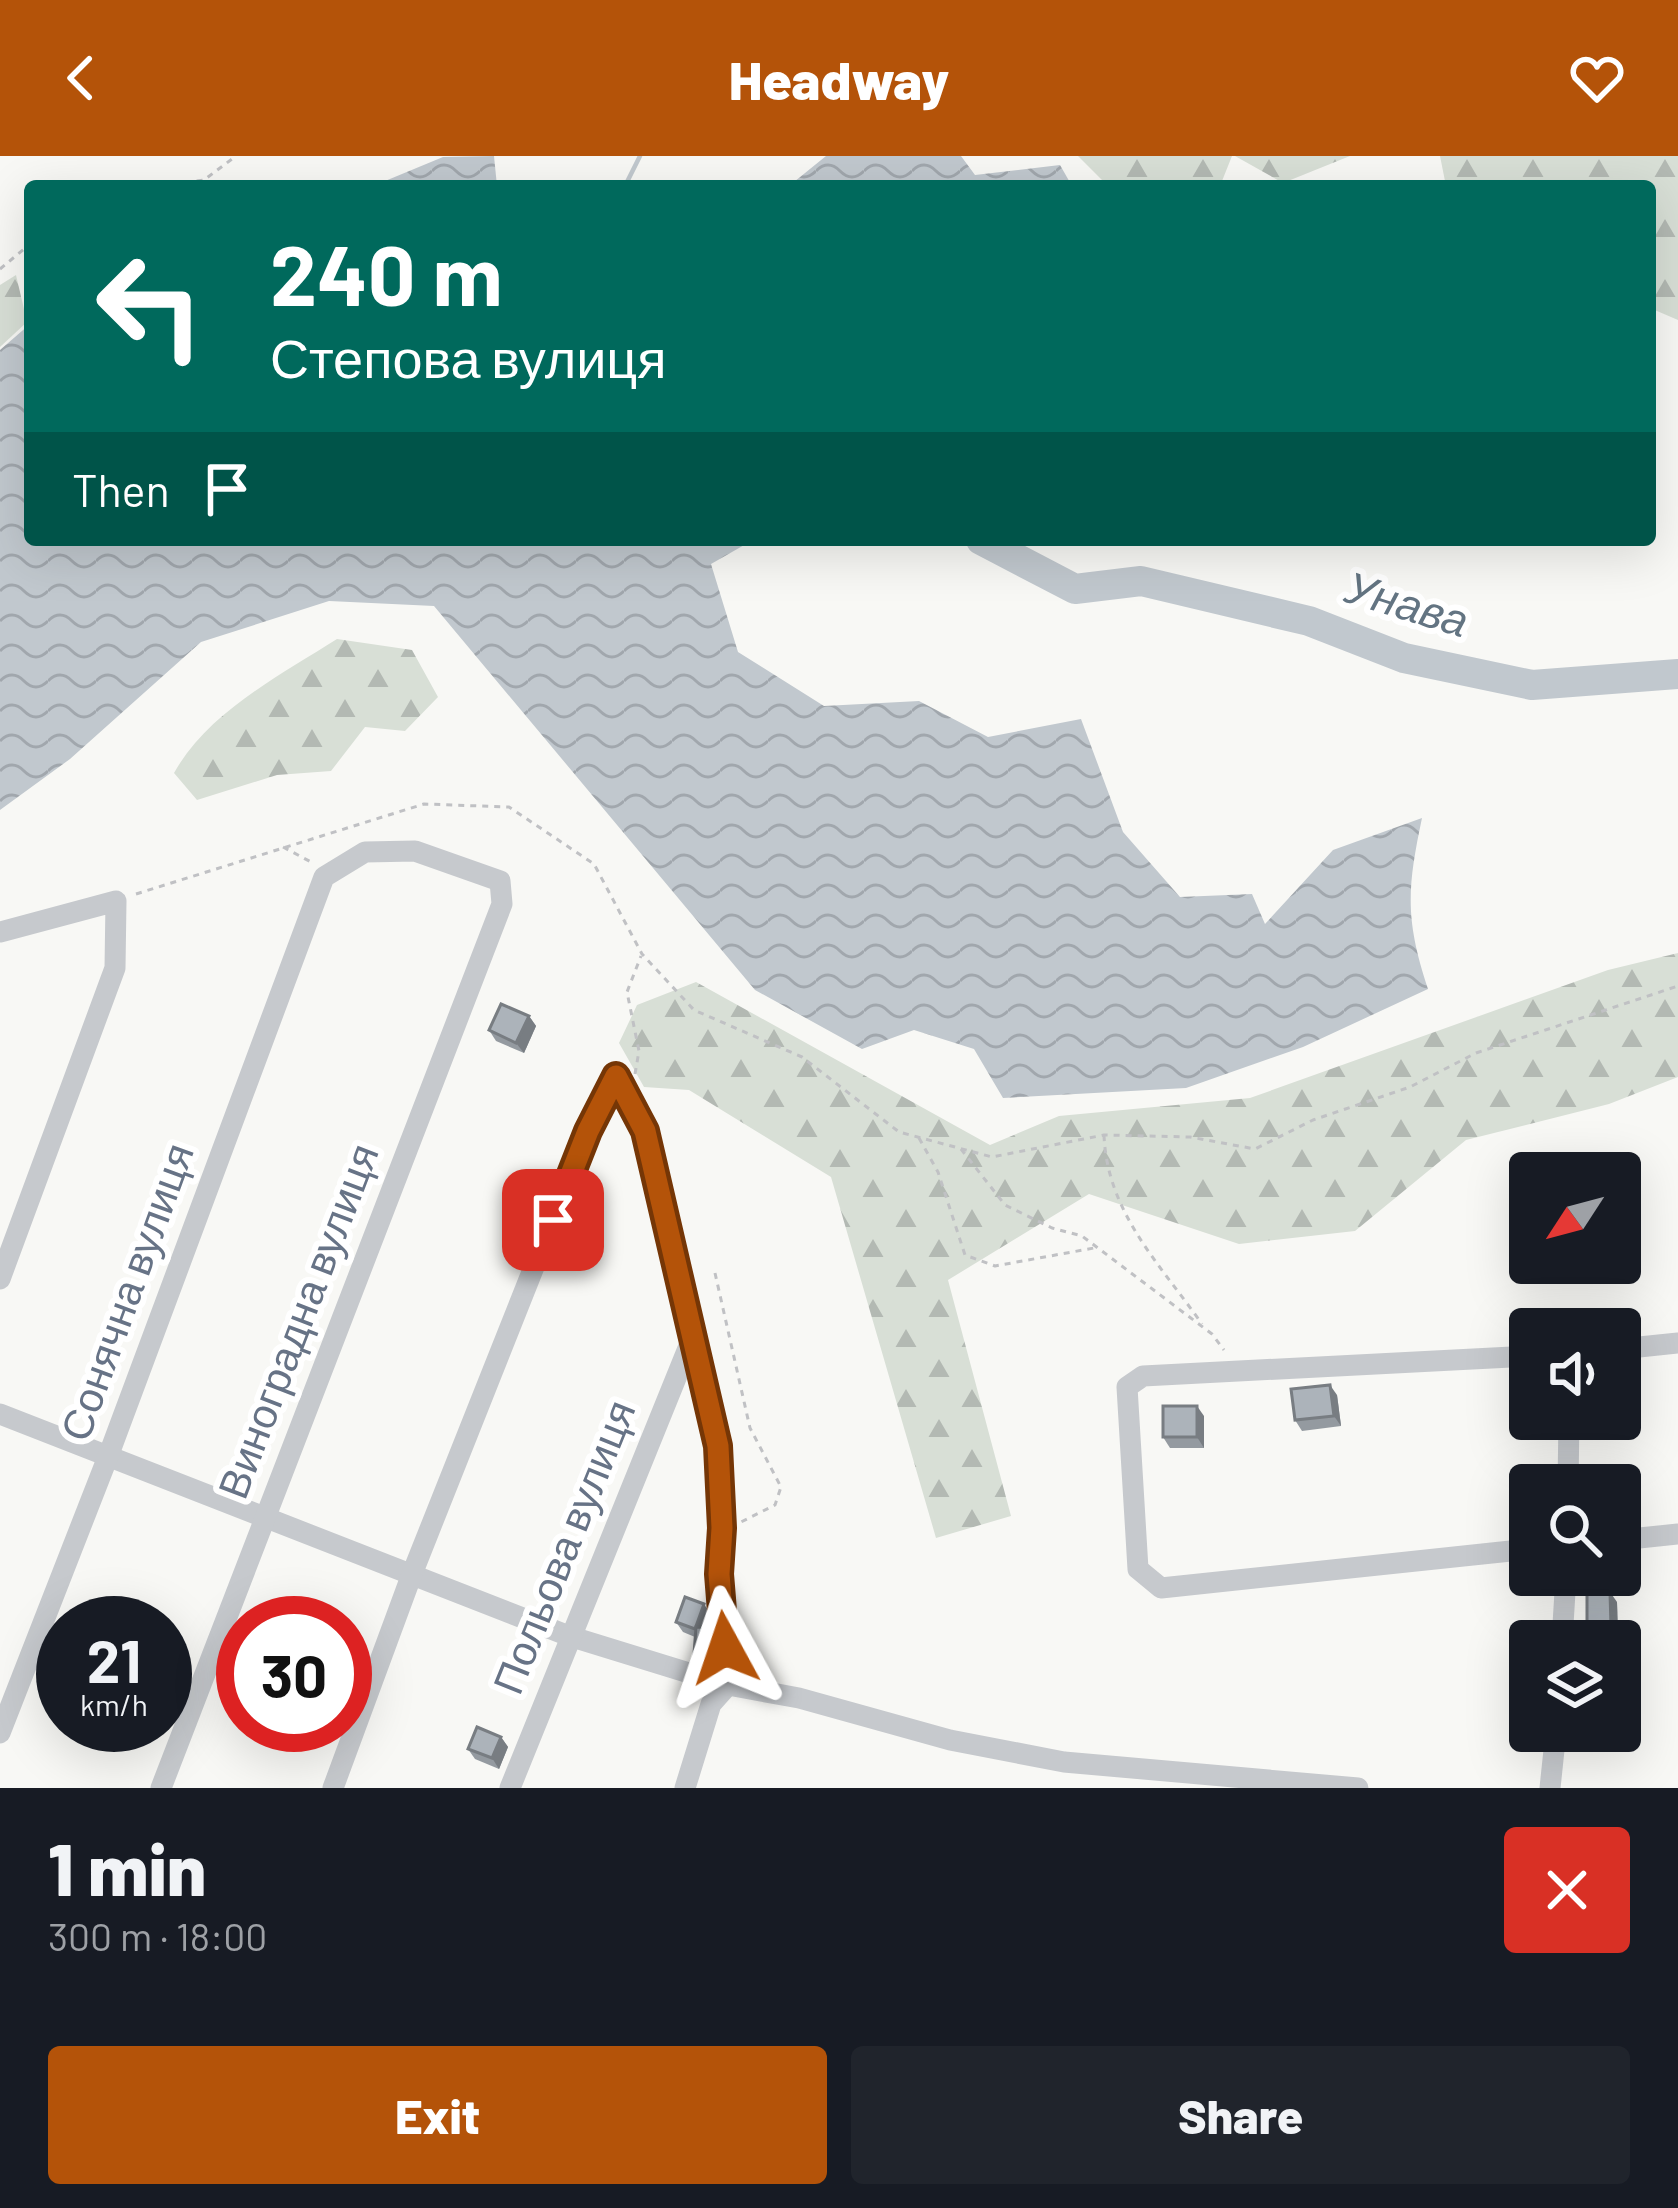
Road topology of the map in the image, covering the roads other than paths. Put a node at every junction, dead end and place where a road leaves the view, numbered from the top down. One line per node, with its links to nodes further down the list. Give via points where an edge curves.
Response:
1 (500, 881): 9 (street, Сонячна вулиця, via 415,850 365,852 324,877); 10 (street, Виноградна вулиця, via 502,904)
2 (0, 932): 3 (street, via 116,901 119,913 115,968)
3 (0, 1279)
4 (693, 1336): 14 (street, via 645,1131 616,1076); 15 (street, Польова вулиця); 16 (street, via 718,1446)
5 (1678, 1343): 6 (street)
6 (1641, 1347)
7 (1509, 1357): 13 (street, via 1143,1376 1127,1388 1138,1569 1161,1588)
8 (0, 1414): 9 (street)
9 (109, 1454): 10 (street); 17 (street, Сонячна вулиця)
10 (264, 1515): 14 (street); 20 (street, Виноградна вулиця)
11 (1678, 1534): 12 (street)
12 (1641, 1538)
13 (1509, 1552)
14 (412, 1574): 15 (street); 21 (street)
15 (568, 1636): 16 (street); 22 (street, Польова вулиця)
16 (728, 1685): 18 (street, via 711,1705); 25 (street, via 1064,1762)
17 (0, 1733)
18 (700, 1750): 23 (street); 24 (street)
19 (1554, 1752): 26 (street)
20 (161, 1788)
21 (333, 1788)
22 (510, 1788)
23 (686, 1788)
24 (704, 1788)
25 (1358, 1788)
26 (1550, 1788)

